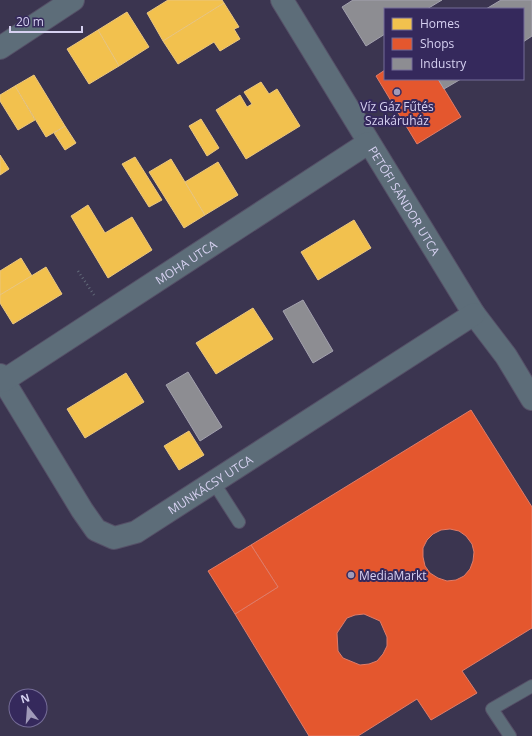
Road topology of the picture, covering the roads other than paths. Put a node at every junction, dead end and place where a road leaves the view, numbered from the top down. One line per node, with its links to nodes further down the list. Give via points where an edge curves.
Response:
1 (74, 0): 3 (street)
2 (282, 0): 4 (street, PETŐFI SÁNDOR UTCA)
3 (0, 48)
4 (368, 144): 5 (street, PETŐFI SÁNDOR UTCA); 6 (street, MOHA UTCA, via 106,314)
5 (474, 314): 7 (street, PETŐFI SÁNDOR UTCA, via 506,356); 8 (street, MUNKÁCSY UTCA)
6 (2, 378): 8 (street, MUNKÁCSY UTCA, via 96,530 114,538 136,532)
7 (532, 399)
8 (214, 483): 9 (lane)
9 (238, 522)
10 (532, 686): 11 (lane, via 492,709)
11 (510, 736)

